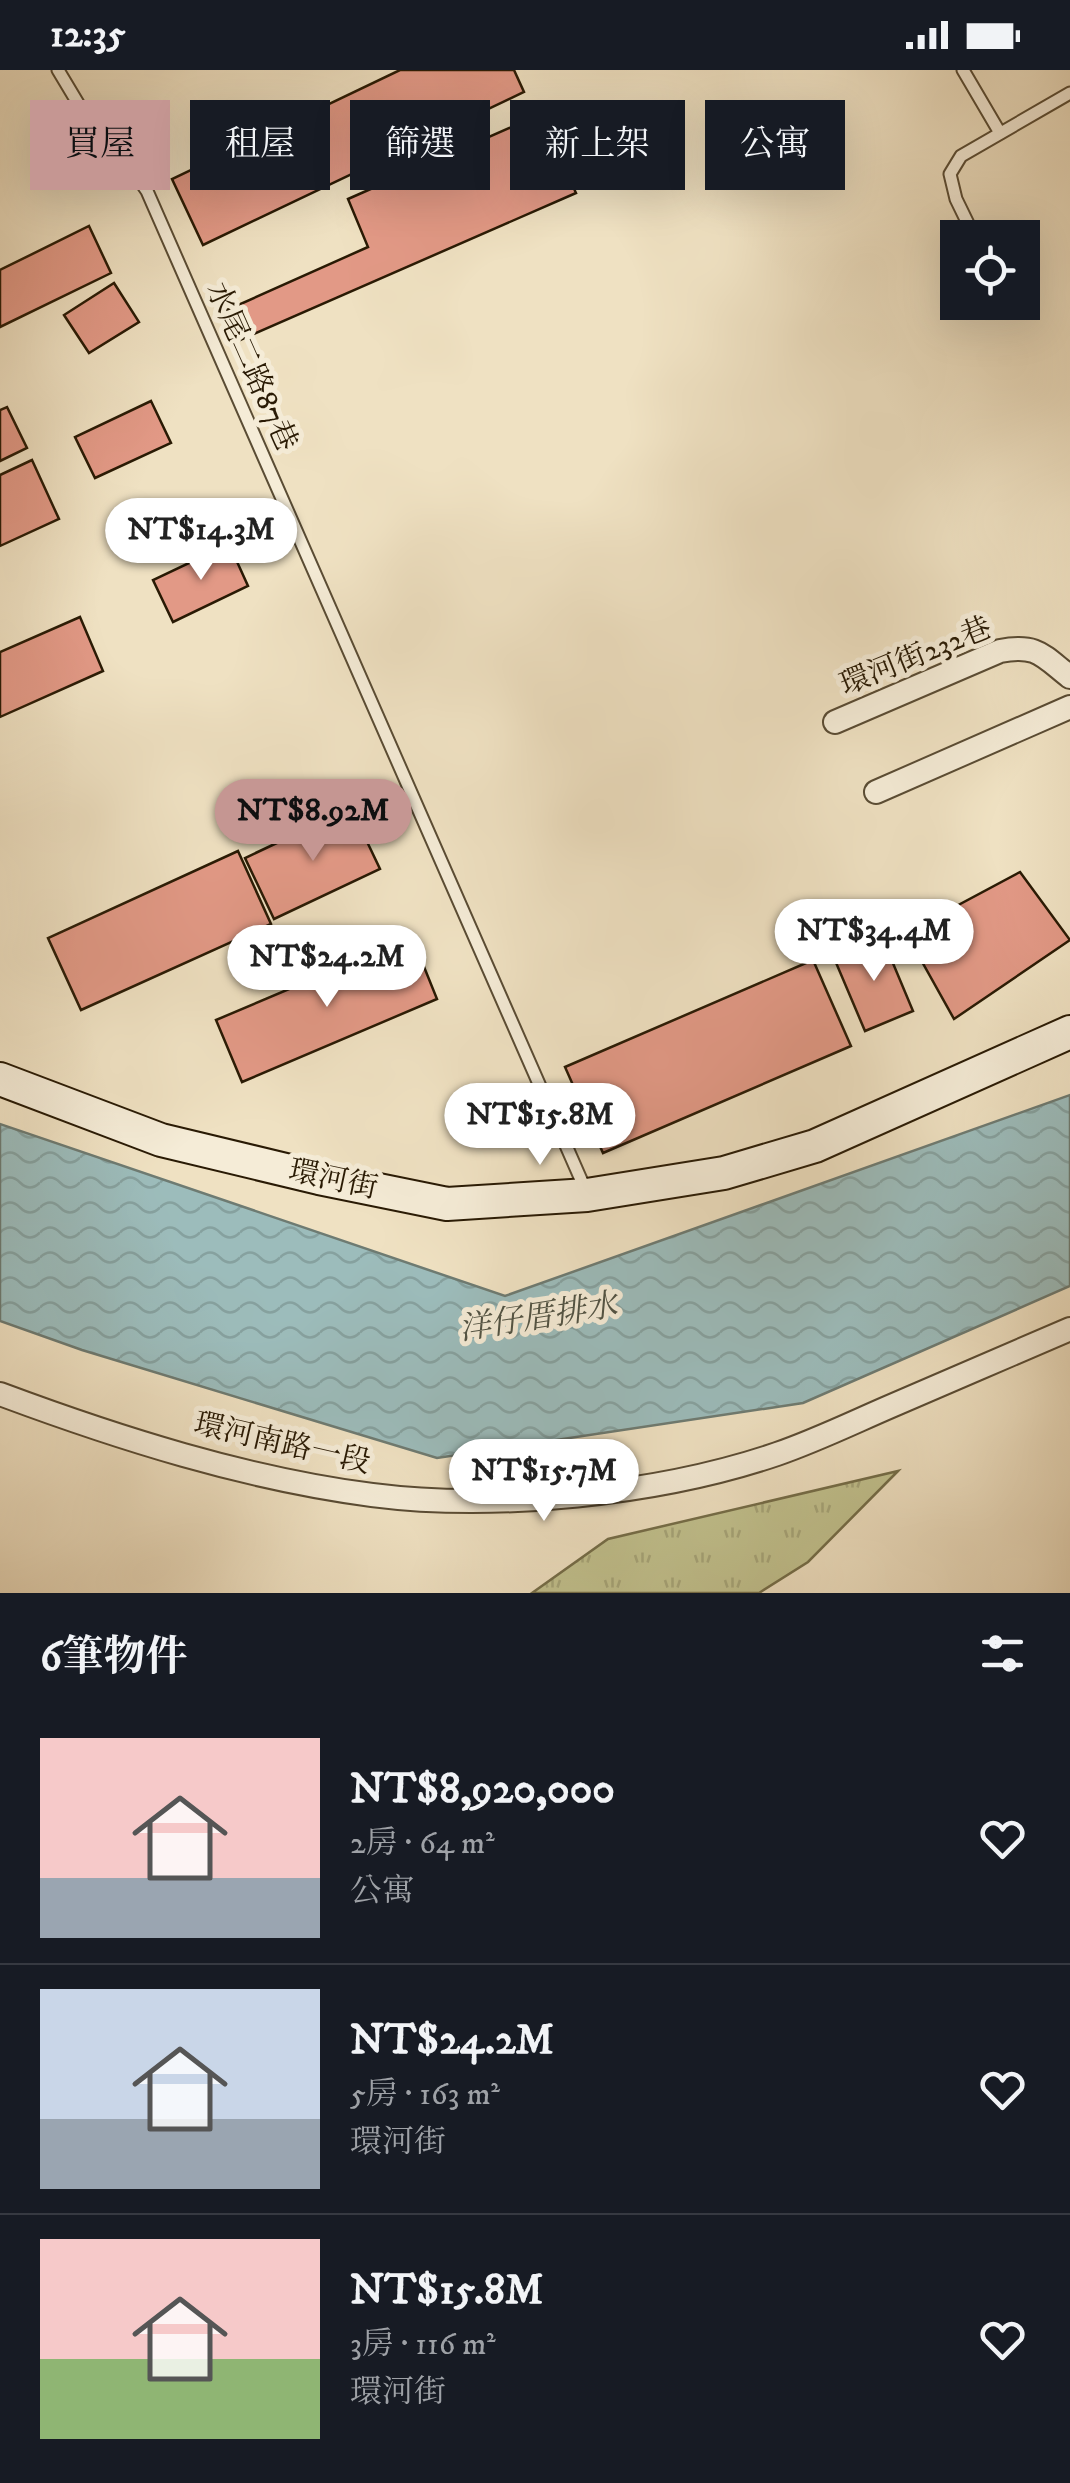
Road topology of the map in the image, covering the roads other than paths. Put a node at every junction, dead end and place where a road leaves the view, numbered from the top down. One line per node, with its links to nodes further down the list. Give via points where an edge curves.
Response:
1 (58, 70): 12 (lane, 水尾二路87巷, via 92,125 147,191)
2 (963, 70): 4 (lane)
3 (1070, 93): 4 (lane)
4 (1000, 133): 5 (lane, via 961,156 950,174)
5 (966, 220)
6 (1070, 677): 8 (street, 環河街232巷, via 1038,652 1012,648)
7 (1070, 707): 9 (street)
8 (835, 722)
9 (876, 792)
10 (1070, 1032): 12 (street, 環河街, via 815,1146 724,1173)
11 (0, 1078): 12 (street, 環河街, via 160,1140 447,1204)
12 (588, 1195)
13 (1070, 1329): 14 (street, 環河南路一段, via 777,1454 670,1483 541,1498 373,1496 94,1429)
14 (0, 1394)

